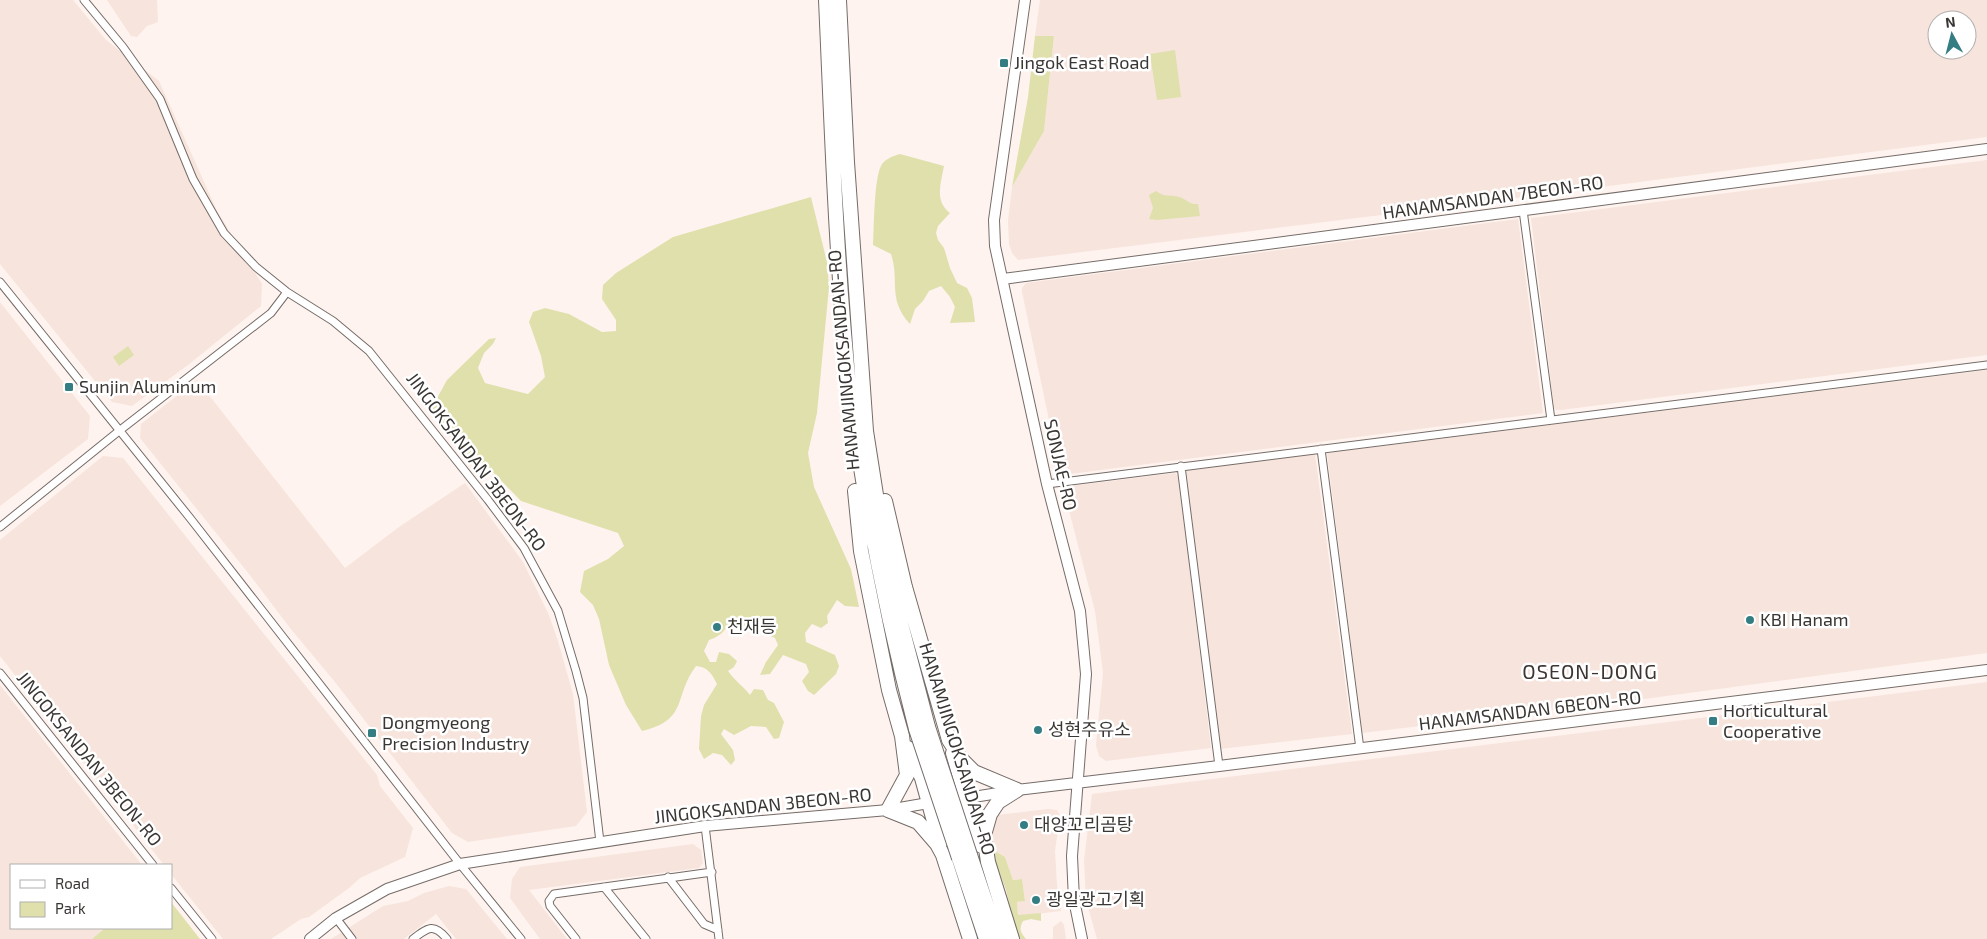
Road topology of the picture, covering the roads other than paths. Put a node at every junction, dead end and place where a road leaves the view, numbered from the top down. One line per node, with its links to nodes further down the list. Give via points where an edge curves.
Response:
1 (84, 0): 9 (street, JINGOKSANDAN 3BEON-RO, via 160,99 193,180 224,233 256,267)
2 (826, 0): 11 (highway, HANAMJINGOKSANDAN-RO, via 836,203)
3 (839, 0): 11 (highway, HANAMJINGOKSANDAN-RO)
4 (1025, 0): 7 (street, SONJAE-RO, via 994,220 995,246)
5 (1987, 149): 6 (street, HANAMSANDAN 7BEON-RO)
6 (1523, 210): 7 (street, HANAMSANDAN 7BEON-RO); 12 (street)
7 (1002, 279): 16 (street, SONJAE-RO)
8 (0, 282): 13 (street)
9 (287, 292): 13 (street, via 271,313); 30 (street, JINGOKSANDAN 3BEON-RO, via 333,321 369,351 488,500 524,548 544,583 568,638 583,698)
10 (1987, 365): 12 (street)
11 (856, 396): 20 (highway, via 849,419 860,551); 21 (highway, via 874,429 884,497 903,577); 32 (highway, HANAMJINGOKSANDAN-RO, bridge, via 866,508 900,671)
12 (1551, 420): 14 (street)
13 (120, 431): 17 (street); 35 (street)
14 (1321, 448): 15 (street); 22 (street)
15 (1181, 466): 16 (street); 23 (street)
16 (1047, 484): 24 (street, SONJAE-RO, via 1080,611 1084,644 1086,674)
17 (0, 527)
18 (1987, 670): 22 (street, HANAMSANDAN 6BEON-RO)
19 (0, 673): 34 (street, JINGOKSANDAN 3BEON-RO)
20 (902, 736): 27 (highway, via 922,778); 28 (highway, via 907,775)
21 (949, 740): 25 (highway, via 974,772); 26 (highway)
22 (1360, 749): 23 (street, HANAMSANDAN 6BEON-RO)
23 (1219, 766): 24 (street, HANAMSANDAN 6BEON-RO)
24 (1078, 784): 25 (street, HANAMSANDAN 6BEON-RO); 55 (street, SONJAE-RO, via 1073,865 1074,900)
25 (1017, 790): 26 (street, JINGOKSANDAN 3BEON-RO); 33 (highway, via 998,802 990,814 984,835)
26 (967, 798): 27 (street, JINGOKSANDAN 3BEON-RO); 33 (highway, via 979,843)
27 (929, 803): 28 (street, JINGOKSANDAN 3BEON-RO); 31 (highway)
28 (888, 810): 29 (street, JINGOKSANDAN 3BEON-RO); 31 (highway, via 918,822)
29 (705, 826): 30 (street, JINGOKSANDAN 3BEON-RO); 36 (street)
30 (600, 842): 35 (street, JINGOKSANDAN 3BEON-RO)
31 (944, 855): 51 (highway)
32 (964, 857): 52 (highway, HANAMJINGOKSANDAN-RO); 53 (highway, HANAMJINGOKSANDAN-RO)
33 (988, 862): 54 (highway)
34 (152, 864)
35 (460, 864): 40 (street, JINGOKSANDAN 3BEON-RO, via 387,888); 47 (street)
36 (712, 872): 37 (street); 41 (street)
37 (668, 877): 38 (street); 41 (street, via 704,924)
38 (604, 887): 48 (street, via 550,897 550,906); 49 (street)
39 (172, 889): 42 (street)
40 (336, 918): 43 (street, JINGOKSANDAN 3BEON-RO); 44 (street)
41 (718, 930): 50 (street)
42 (212, 939)
43 (310, 939)
44 (352, 939)
45 (413, 939): 46 (street, via 425,929 433,928 440,930)
46 (448, 939)
47 (520, 939)
48 (576, 939)
49 (646, 939)
50 (719, 939)
51 (970, 939)
52 (986, 939)
53 (998, 939)
54 (1012, 939)
55 (1082, 939)

